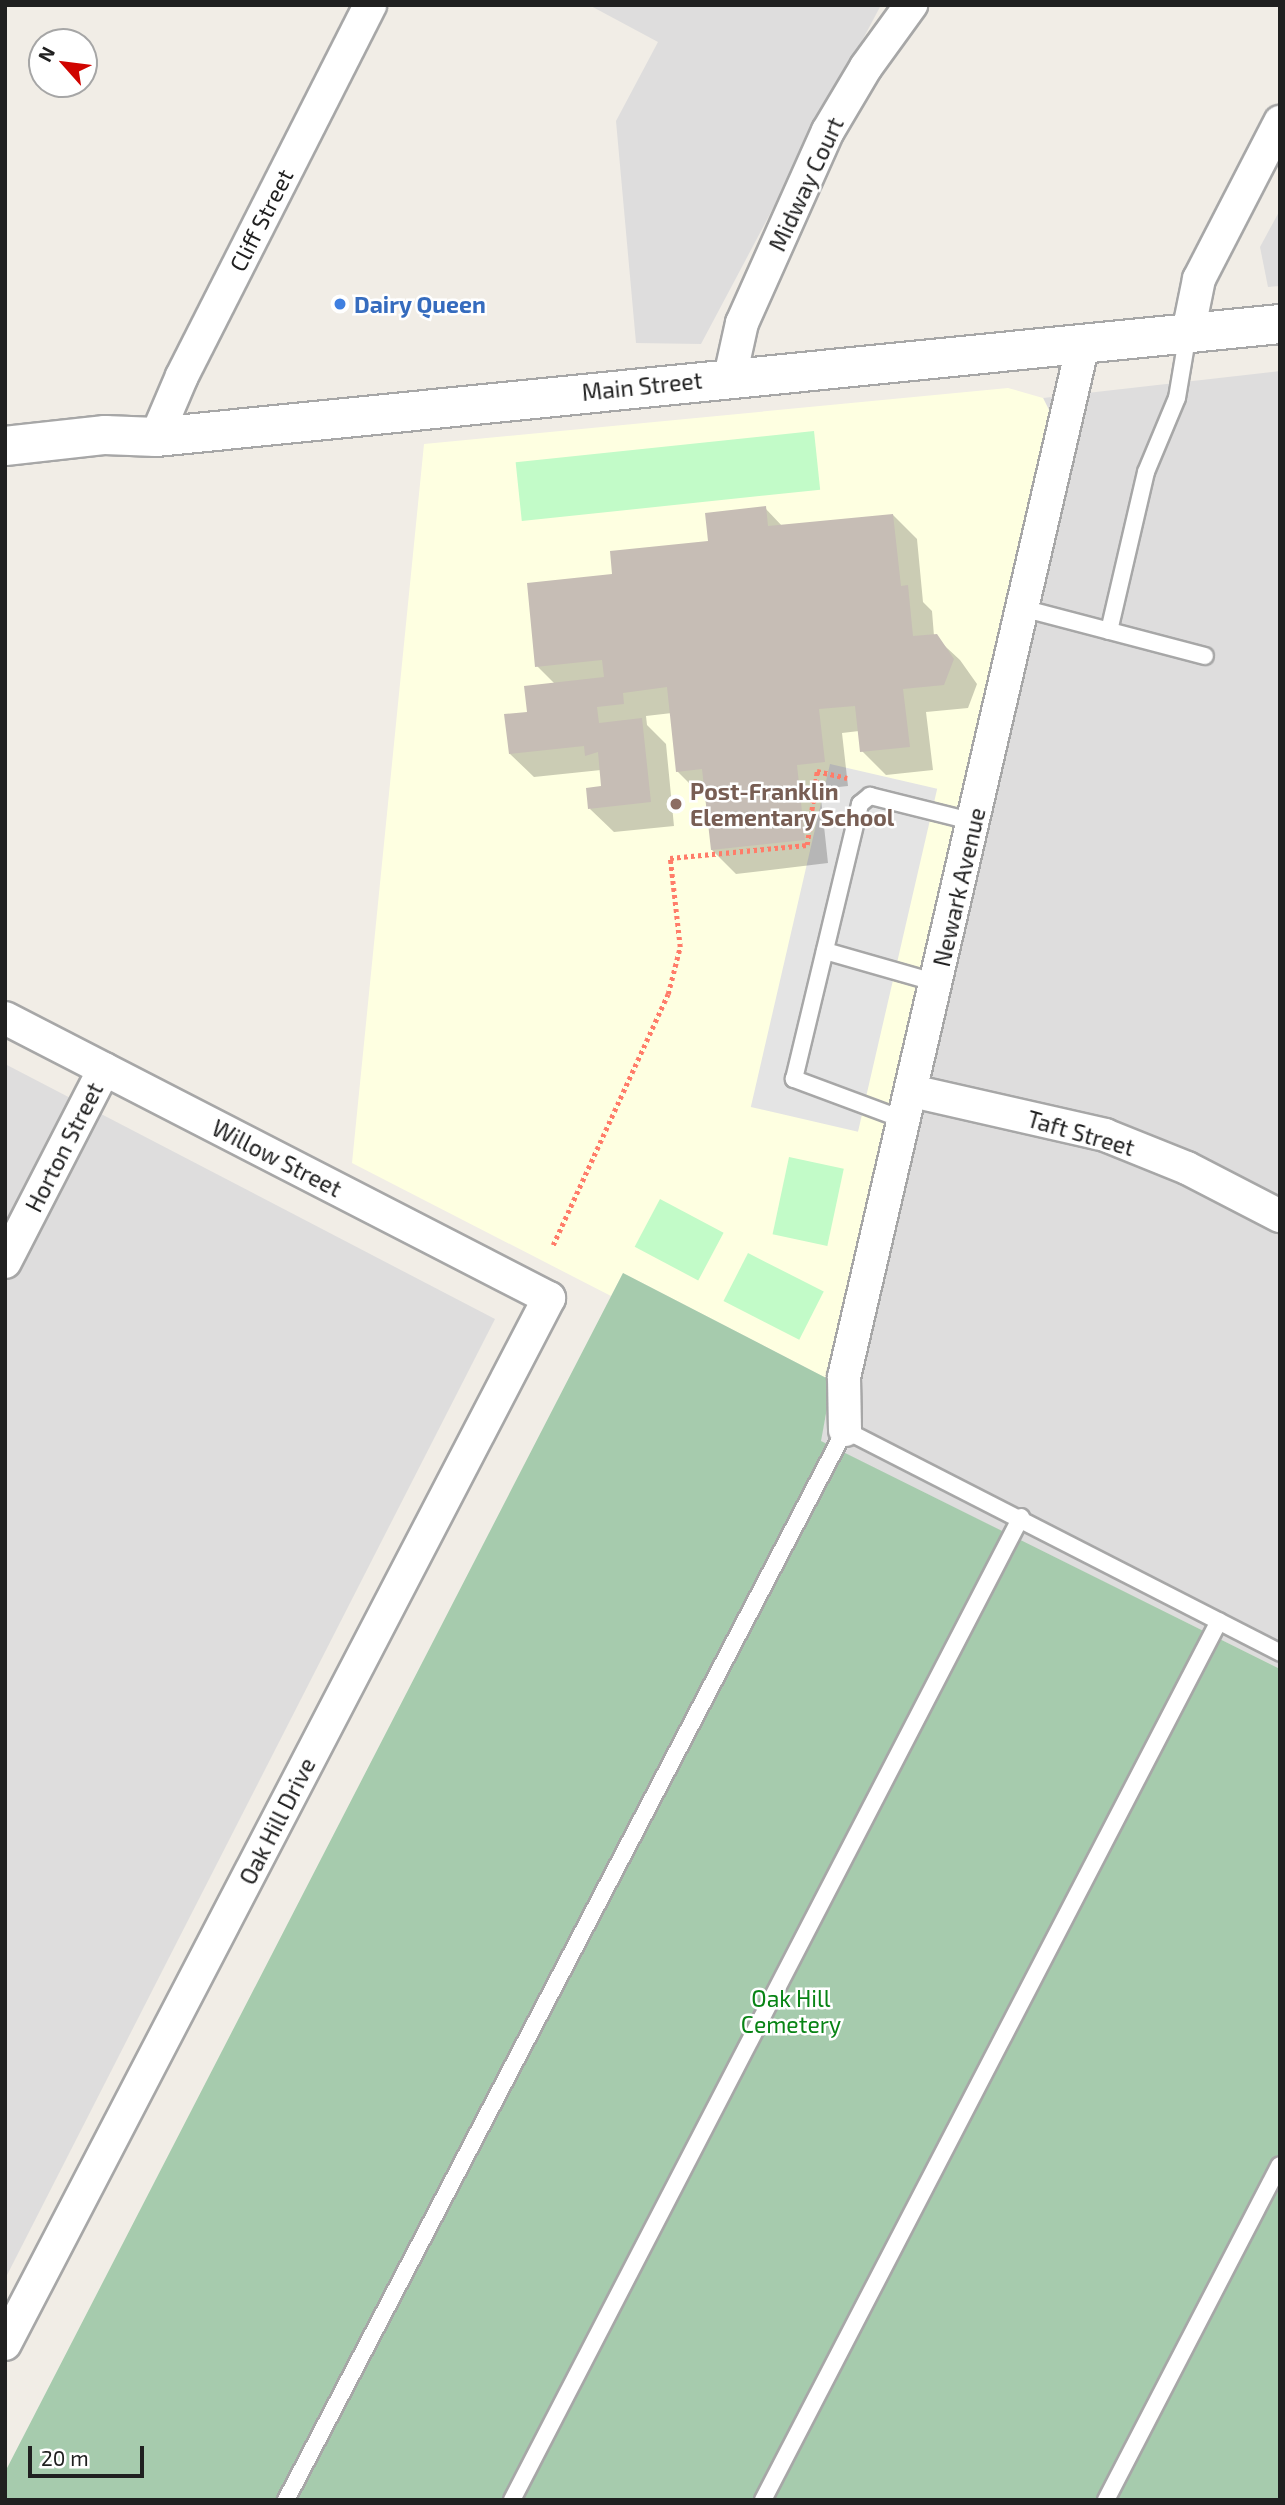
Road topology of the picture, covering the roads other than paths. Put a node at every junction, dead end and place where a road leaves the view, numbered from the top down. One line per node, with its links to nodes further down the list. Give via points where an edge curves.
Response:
1 (370, 5): 8 (street, Cliff Street, via 182,376)
2 (911, 5): 7 (street, Midway Court, via 828,131 742,323)
3 (1280, 122): 5 (street, via 1199,279)
4 (1280, 324): 5 (street, Main Street)
5 (1188, 332): 6 (street, Main Street); 11 (lane, via 1177,398 1146,471)
6 (1083, 344): 7 (street, Main Street); 10 (street, Newark Avenue)
7 (730, 377): 8 (street, Main Street)
8 (156, 437): 9 (street, Main Street, via 105,435)
9 (5, 446)
10 (1022, 608): 11 (lane); 13 (street, Newark Avenue)
11 (1109, 631): 12 (lane)
12 (1205, 656)
13 (974, 822): 14 (lane, via 864,798); 15 (street, Newark Avenue)
14 (825, 951): 15 (lane); 18 (lane, via 794,1079)
15 (937, 983): 18 (street, Newark Avenue)
16 (5, 1018): 17 (street, Willow Street)
17 (104, 1069): 20 (street, Horton Street); 21 (street, Willow Street)
18 (909, 1106): 19 (street, Taft Street, via 1105,1135 1187,1168); 22 (street, Newark Avenue, via 844,1377)
19 (1280, 1216)
20 (5, 1262)
21 (549, 1298): 27 (street, Oak Hill Drive)
22 (845, 1430): 23 (lane); 28 (lane)
23 (1021, 1517): 24 (lane); 29 (lane)
24 (1219, 1621): 25 (lane); 30 (lane)
25 (1280, 1653)
26 (1280, 2165): 31 (lane)
27 (8, 2332)
28 (286, 2500)
29 (512, 2500)
30 (763, 2500)
31 (1106, 2500)

